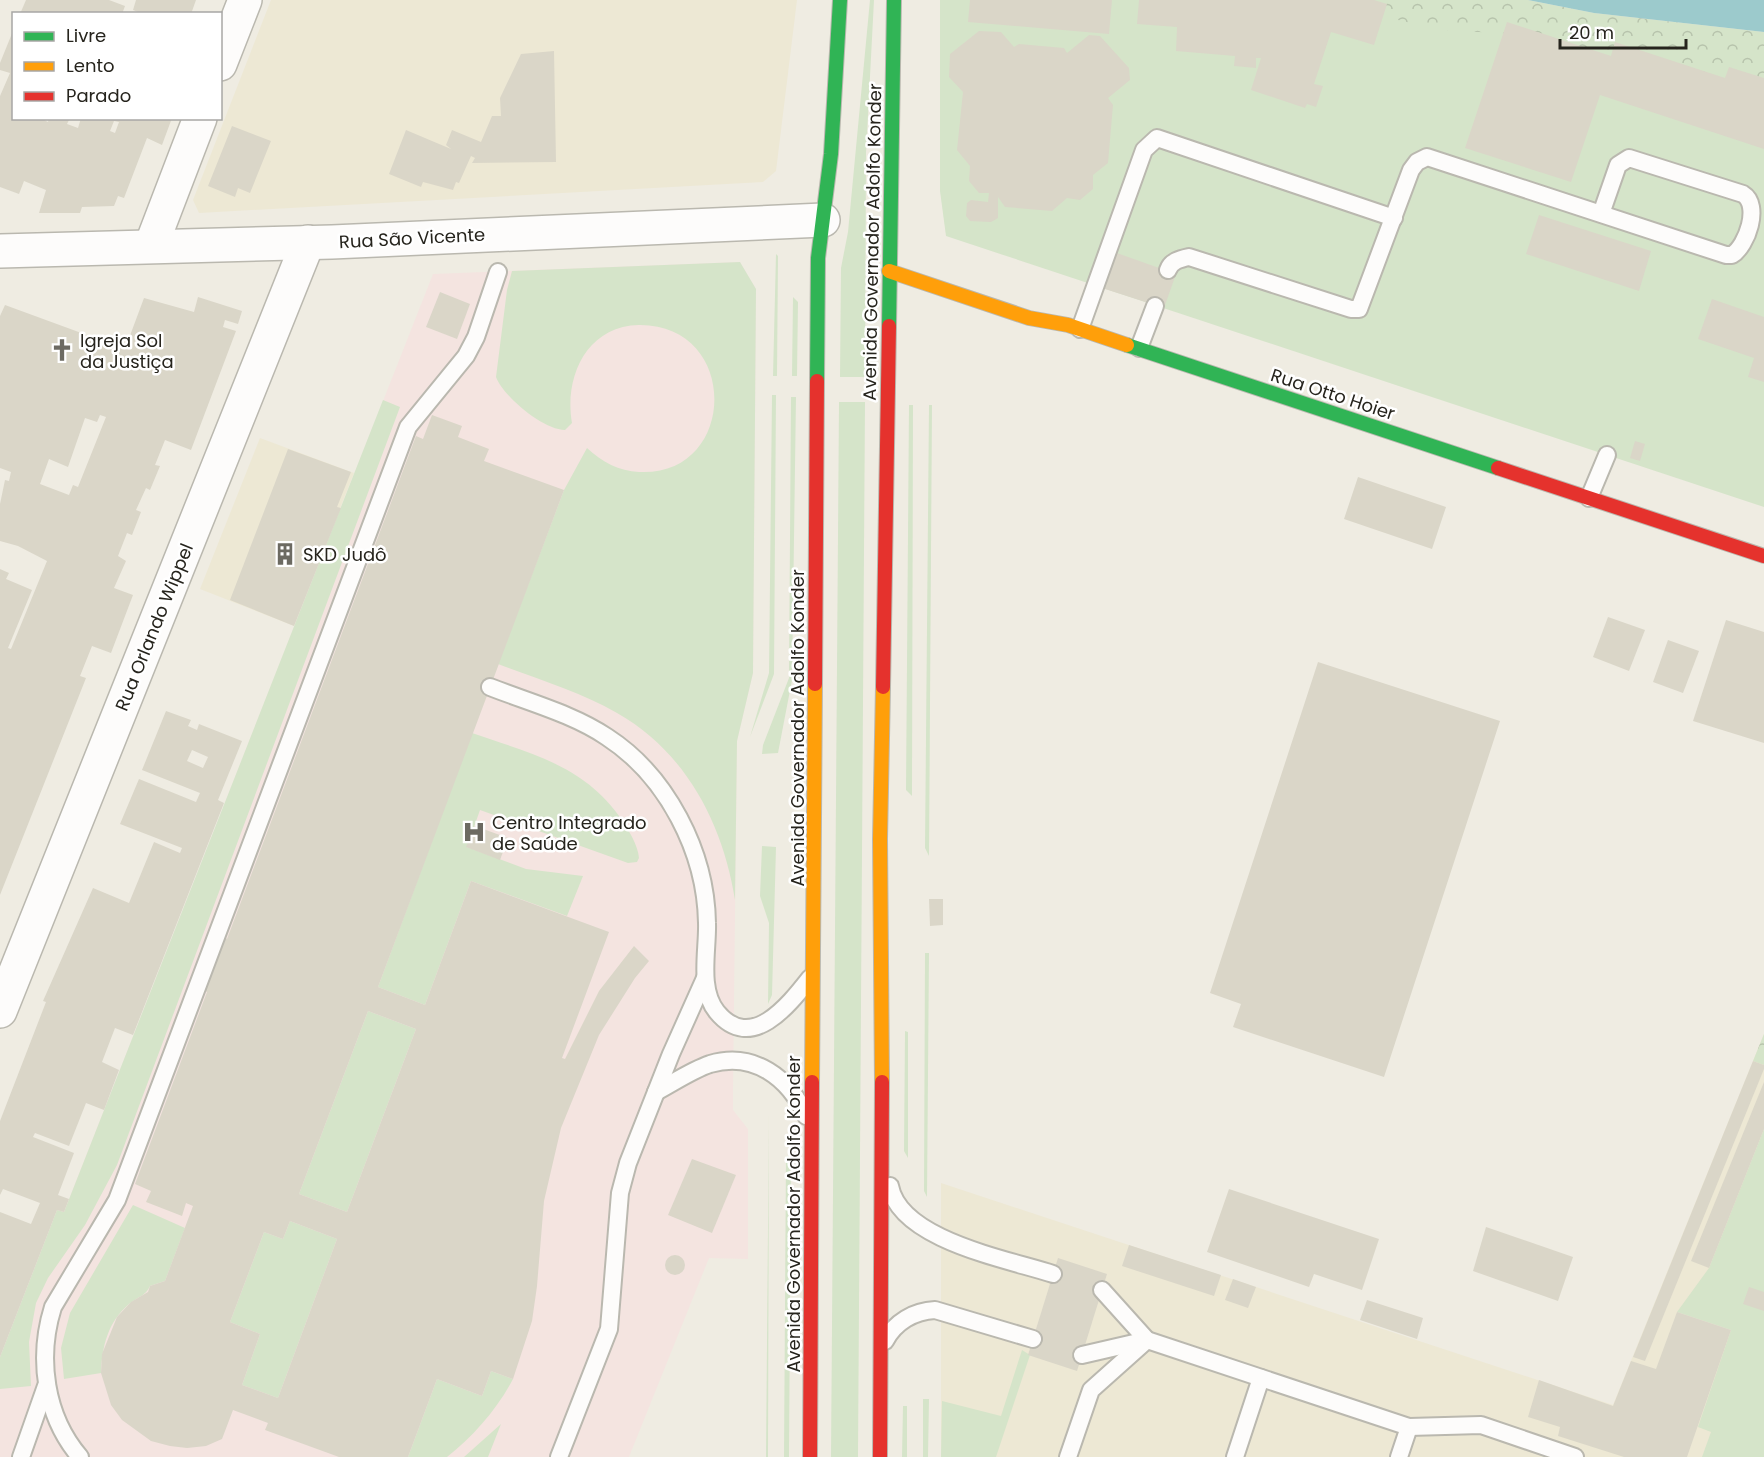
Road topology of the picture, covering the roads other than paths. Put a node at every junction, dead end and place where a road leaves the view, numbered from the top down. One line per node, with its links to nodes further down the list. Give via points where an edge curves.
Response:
1 (245, 0): 4 (street)
2 (840, 0): 8 (main road, Avenida Governador Adolfo Konder)
3 (894, 0): 13 (main road, Avenida Governador Adolfo Konder)
4 (222, 59)
5 (199, 120): 10 (street)
6 (1601, 214): 6 (lane, via 1618,165 1635,158 1749,198 1753,209 1740,247 1732,255); 7 (lane, via 1427,157 1414,166)
7 (1394, 218): 12 (lane, via 1359,309 1189,257 1179,259); 16 (lane, via 1157,138 1144,150)
8 (823, 220): 9 (street, Rua São Vicente); 23 (main road, Avenida Governador Adolfo Konder, via 818,258)
9 (308, 242): 10 (street, Rua São Vicente); 24 (street, Rua Orlando Wippel)
10 (152, 246): 11 (street, Rua São Vicente)
11 (0, 251)
12 (1168, 270)
13 (889, 271): 16 (main road, Rua Otto Hoier, via 1029,318); 27 (main road, Avenida Governador Adolfo Konder, via 880,839)
14 (498, 272): 35 (lane, via 466,356 408,427 338,630 117,1200 53,1308 47,1327)
15 (1155, 306): 17 (lane)
16 (1080, 329): 17 (main road, Rua Otto Hoier)
17 (1139, 348): 19 (main road, Rua Otto Hoier)
18 (1607, 455): 19 (lane)
19 (1589, 498): 20 (main road, Rua Otto Hoier)
20 (1764, 556)
21 (490, 687): 22 (lane, via 607,736 655,782 681,820 702,875 708,921)
22 (707, 974): 23 (lane, via 710,1001 716,1011 747,1029 764,1024 790,1003); 25 (lane)
23 (813, 974): 26 (main road, Avenida Governador Adolfo Konder)
24 (0, 1011)
25 (656, 1092): 26 (lane, via 709,1064 745,1061 777,1075 793,1090); 39 (lane, via 620,1193 609,1329)
26 (812, 1131): 40 (main road, Avenida Governador Adolfo Konder)
27 (882, 1147): 28 (lane, via 891,1192 916,1224 944,1239); 33 (main road, Avenida Governador Adolfo Konder)
28 (1053, 1274)
29 (1102, 1290): 31 (lane)
30 (1033, 1339): 33 (lane, via 945,1311 925,1311 897,1325 881,1347)
31 (1147, 1340): 32 (lane); 34 (lane); 42 (lane, via 1091,1390)
32 (1082, 1354)
33 (881, 1359): 41 (main road, Avenida Governador Adolfo Konder)
34 (1261, 1378): 36 (lane); 43 (lane)
35 (47, 1383): 37 (lane); 38 (lane, via 57,1425)
36 (1409, 1427): 44 (lane); 45 (lane, via 1481,1425)
37 (21, 1457)
38 (80, 1457)
39 (559, 1457)
40 (810, 1457)
41 (880, 1457)
42 (1068, 1457)
43 (1235, 1457)
44 (1399, 1457)
45 (1575, 1457)

